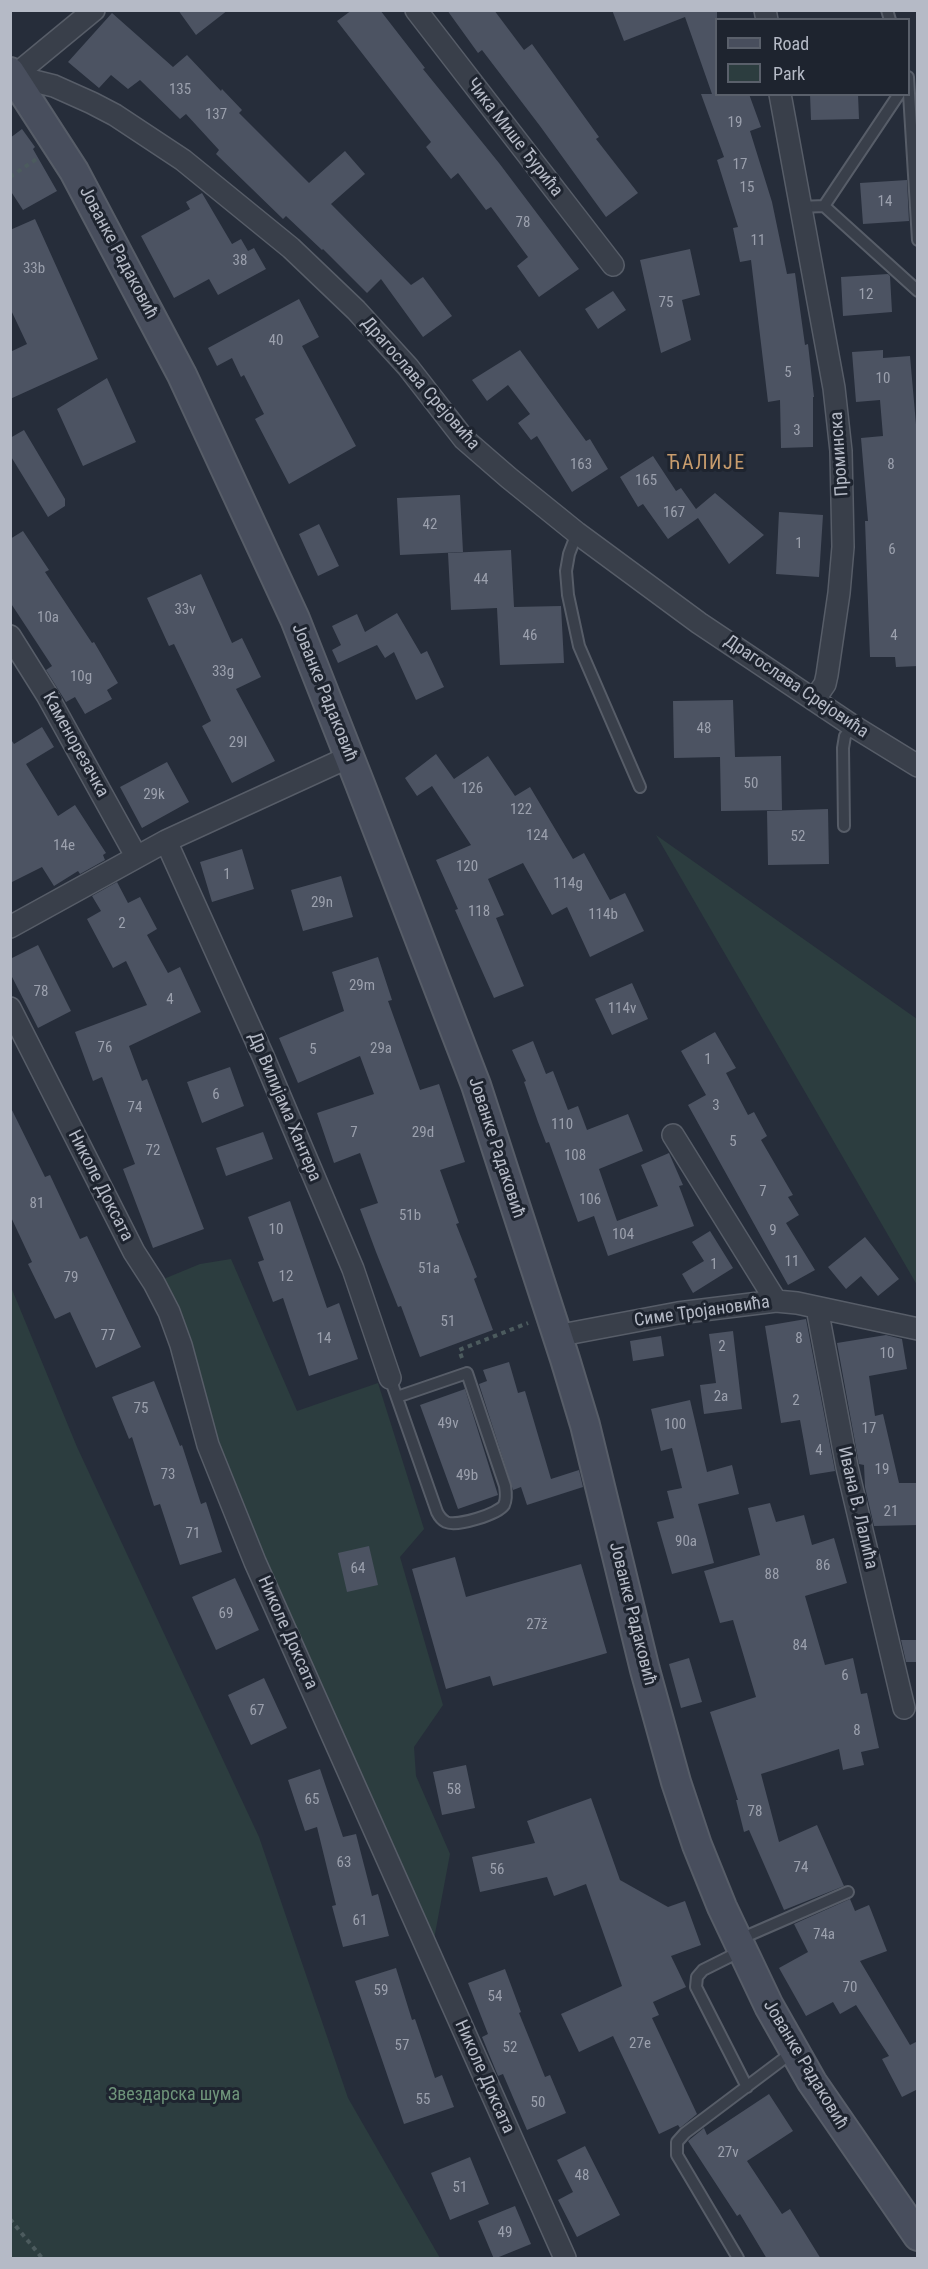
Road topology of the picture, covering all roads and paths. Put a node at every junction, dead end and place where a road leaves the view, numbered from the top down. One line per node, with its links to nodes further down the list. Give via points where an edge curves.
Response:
1 (94, 10): 3 (street)
2 (416, 10): 10 (street, Чика Мише Ђурића)
3 (12, 74): 12 (street, Драгослава Срејовића, via 54,87 115,115 226,192 356,310 408,367 464,439); 16 (main road, Јованке Радаковић, via 74,171 182,375 295,619)
4 (780, 96): 8 (street, Проминска)
5 (898, 96): 7 (lane)
6 (910, 96): 9 (lane)
7 (824, 206): 8 (lane); 11 (lane)
8 (800, 207): 14 (street, Проминска, via 834,388 843,499 843,547 834,627 825,684)
9 (918, 240)
10 (613, 265)
11 (918, 291)
12 (577, 533): 14 (street, Драгослава Срејовића); 18 (lane, via 566,571 579,646)
13 (10, 636): 21 (street, Каменорезачка)
14 (814, 700): 15 (street, Драгослава Срејовића)
15 (853, 726): 17 (street, Драгослава Срејовића); 19 (lane, via 843,748)
16 (349, 756): 20 (street); 27 (main road, Јованке Радаковић, via 476,1085)
17 (918, 766)
18 (640, 787)
19 (844, 826)
20 (166, 841): 21 (street); 30 (street, Др Вилијама Хантера, via 353,1269)
21 (136, 856): 22 (street)
22 (10, 927)
23 (10, 1008): 39 (street, Николе Доксата, via 168,1312 208,1445 255,1562)
24 (673, 1135): 25 (street)
25 (776, 1301): 26 (street, Симе Тројановића); 27 (street, Симе Тројановића)
26 (817, 1308): 28 (street, Симе Тројановића); 31 (street, Ивана В. Лалића, via 847,1467)
27 (553, 1325): 29 (path, via 459,1350); 33 (main road, Јованке Радаковић, via 585,1425 676,1782)
28 (918, 1329)
29 (467, 1373): 30 (lane); 30 (lane, via 506,1492 504,1505 499,1509 462,1523 447,1522 437,1512)
30 (393, 1388)
31 (904, 1708)
32 (848, 1892): 33 (lane)
33 (739, 1946): 34 (main road, Јованке Радаковић); 35 (lane, via 703,1970 696,1987)
34 (794, 2051): 35 (lane); 37 (main road, Јованке Радаковић)
35 (747, 2086): 40 (lane, via 677,2142 677,2155)
36 (10, 2218): 38 (path)
37 (918, 2236)
38 (42, 2259)
39 (565, 2259)
40 (738, 2259)

